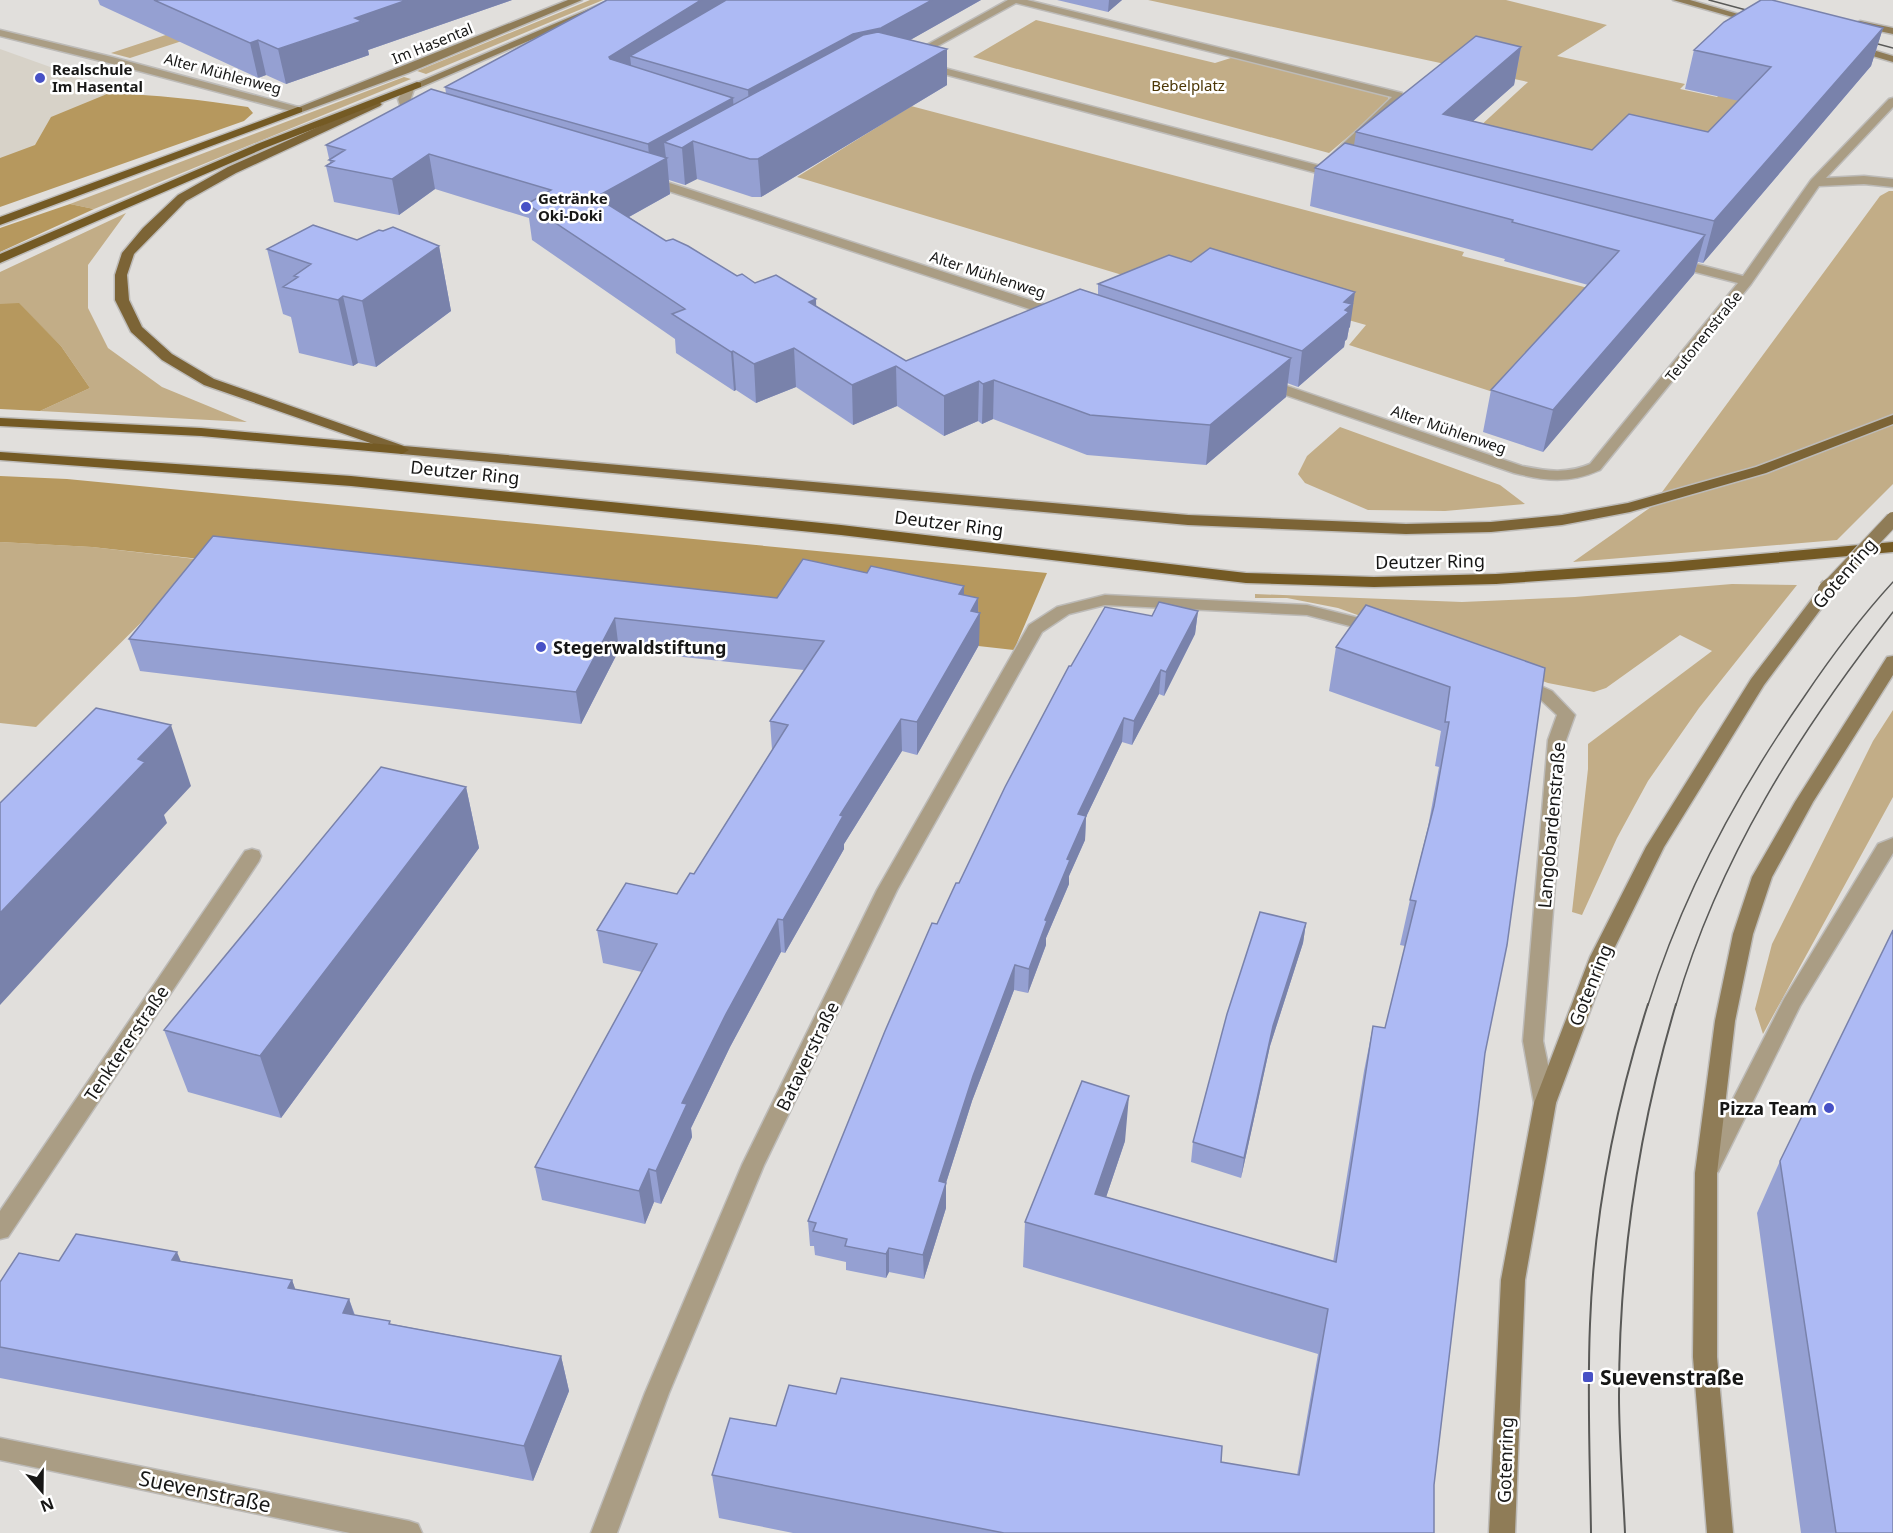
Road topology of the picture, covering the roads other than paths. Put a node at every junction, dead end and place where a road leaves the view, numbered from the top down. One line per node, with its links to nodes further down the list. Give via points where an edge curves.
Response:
1 (577, 0): 13 (main road, Im Hasental)
2 (619, 0): 11 (main road, Im Hasental)
3 (1015, 0): 15 (street, via 1398,95); 15 (street, via 903,60)
4 (1678, 0): 6 (main road)
5 (1851, 22): 7 (main road)
6 (1769, 24)
7 (1893, 31)
8 (0, 33): 13 (street, Alter Mühlenweg)
9 (1844, 44): 10 (main road)
10 (1893, 59)
11 (413, 87): 14 (street, via 404,104); 21 (highway, via 239,154); 28 (main road, via 307,133 182,198 128,253 121,275 122,300 136,329 167,357 209,382)
12 (1893, 101): 18 (street, Teutonenstraße)
13 (298, 110): 20 (highway)
14 (442, 120)
15 (1323, 170): 16 (street)
16 (1346, 176)
17 (651, 178): 24 (street, Alter Mühlenweg)
18 (1815, 183): 19 (street, via 1862,178); 23 (street, Teutonenstraße)
19 (1893, 183)
20 (0, 221)
21 (0, 259)
22 (1666, 260): 23 (street)
23 (1746, 281): 30 (street, Teutonenstraße, via 1595,466)
24 (1072, 318)
25 (1246, 377): 30 (street, Alter Mühlenweg, via 1519,470 1549,476)
26 (1893, 419): 28 (main road, Deutzer Ring, via 1761,470 1630,507 1562,520 1491,526 1344,528 1188,520)
27 (0, 422): 28 (highway, Deutzer Ring, via 201,432)
28 (402, 450)
29 (0, 456): 32 (highway, Deutzer Ring, via 351,480 852,531 1246,578 1374,582 1496,579)
30 (1577, 475)
31 (1893, 519): 38 (main road, Gotenring, bridge, via 1827,590 1757,683 1655,847 1600,957)
32 (1893, 547)
33 (1396, 634): 43 (street, Bataverstraße, via 1307,610 1105,600 1064,610 1035,629 887,890 753,1165 657,1393)
34 (1893, 661): 39 (main road, via 1762,877 1743,934 1725,1021)
35 (1508, 678): 38 (street, Langobardenstraße, via 1541,690 1566,715 1557,740 1533,1041)
36 (1893, 844): 39 (street, via 1885,849 1791,1004)
37 (252, 856): 40 (street, Tenktererstraße)
38 (1545, 1103): 44 (main road, Gotenring, via 1513,1280)
39 (1706, 1173): 45 (main road, via 1705,1357)
40 (0, 1230)
41 (0, 1449): 42 (street, Suevenstraße)
42 (409, 1533)
43 (604, 1533)
44 (1502, 1533)
45 (1720, 1533)

